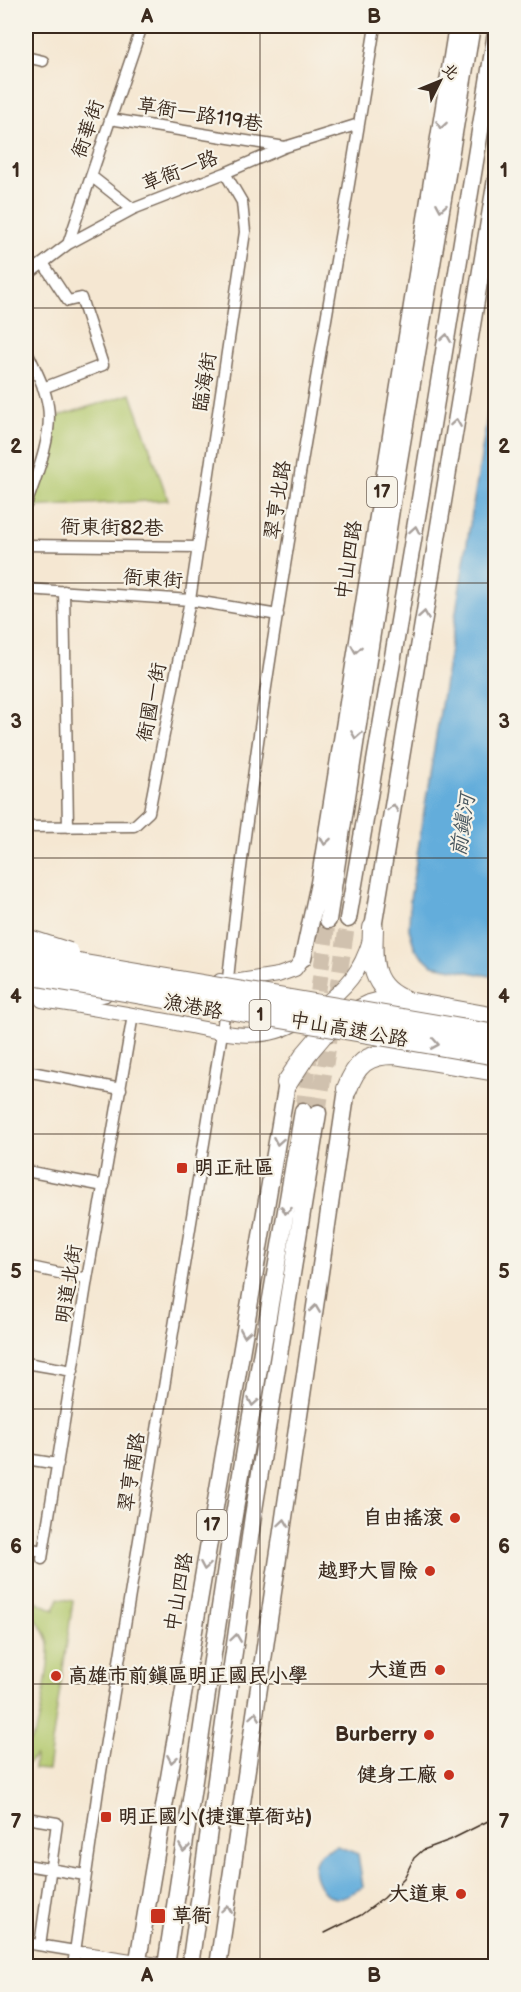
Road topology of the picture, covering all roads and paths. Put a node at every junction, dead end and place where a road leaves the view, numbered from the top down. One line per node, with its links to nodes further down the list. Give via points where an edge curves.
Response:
1 (142, 26): 8 (street, 衙華街)
2 (375, 26): 9 (street, 翠亨北路)
3 (457, 26): 35 (main road, 中山四路 / 17, one-way to 35, via 319,883)
4 (472, 26): 30 (main road, 中山四路 / 17, one-way to 30, via 394,490)
5 (495, 33): 29 (main road, 17, one-way to 5)
6 (26, 57): 7 (street)
7 (43, 62)
8 (110, 119): 10 (street, 草衙一路119巷); 12 (street, 衙華街)
9 (359, 124): 10 (street, 草衙一路); 26 (street, 翠亨北路)
10 (285, 147): 11 (street, 草衙一路)
11 (225, 173): 14 (street, 草衙一路); 22 (street, 臨海街, via 242,202 245,232)
12 (91, 176): 14 (street); 15 (street, 衙華街)
13 (495, 179): 31 (main road, one-way to 13)
14 (133, 209): 15 (street, 草衙一路)
15 (68, 244): 16 (street, 草衙一路)
16 (43, 263): 17 (street, 草衙一路); 19 (street, via 68,301 81,298 103,365)
17 (26, 276)
18 (26, 349): 19 (street)
19 (43, 388): 20 (street, via 48,407 44,458)
20 (26, 505)
21 (26, 545): 22 (street, 衙東街82巷)
22 (198, 547): 25 (street, 臨海街)
23 (26, 589): 24 (street, 衙東街)
24 (64, 591): 25 (street, 衙東街); 28 (street)
25 (190, 600): 26 (street, 衙東街); 28 (street, 衙國一街, via 150,812 134,826)
26 (278, 615): 38 (street, 翠亨北路)
27 (26, 827): 28 (street)
28 (68, 827)
29 (348, 919)
30 (328, 920)
31 (373, 928): 41 (highway, via 375,974 395,997); 44 (street, 漁港路, via 346,987 310,1014 272,1033)
32 (26, 939): 37 (highway, bridge)
33 (26, 945): 38 (street, 漁港路)
34 (26, 955): 37 (highway, 中山高速公路 / 1, bridge)
35 (303, 958): 38 (street, 漁港路, via 296,969 278,975)
36 (26, 974): 37 (highway, 中山高速公路 / 1, bridge)
37 (127, 982): 39 (highway, bridge, via 42,993); 45 (highway, 中山高速公路 / 1, bridge); 46 (highway, 中山高速公路 / 1, one-way to 46, bridge)
38 (227, 983): 44 (street, 翠亨南路)
39 (26, 990)
40 (26, 997): 42 (street, 漁港路)
41 (408, 1002): 43 (highway); 49 (highway, via 385,1001 349,1015 322,1034)
42 (133, 1015): 44 (street, 漁港路); 50 (street, 明道北街)
43 (495, 1018)
44 (222, 1033): 64 (street, 翠亨南路)
45 (495, 1035)
46 (495, 1055)
47 (26, 1071): 50 (street)
48 (495, 1071): 51 (highway, via 378,1054 352,1073)
49 (287, 1083): 68 (main road, 中山四路 / 17, one-way to 68)
50 (121, 1089): 53 (street, 明道北街)
51 (347, 1089): 73 (main road, one-way to 51)
52 (26, 1171): 53 (street)
53 (104, 1186): 55 (street, 明道北街)
54 (26, 1266): 55 (street)
55 (87, 1279): 57 (street, 明道北街)
56 (26, 1363): 57 (street)
57 (73, 1371): 59 (street, 明道北街)
58 (26, 1459): 59 (street)
59 (58, 1464): 60 (street, 明道北街, via 42,1555)
60 (26, 1548)
61 (26, 1818): 63 (street, via 57,1823)
62 (26, 1865): 63 (street)
63 (51, 1869): 64 (street); 66 (street)
64 (85, 1875): 67 (street, 翠亨南路)
65 (26, 1943): 66 (street)
66 (40, 1945): 67 (street)
67 (80, 1952): 68 (street); 69 (street, 翠亨南路); 70 (street)
68 (137, 1964): 71 (street)
69 (73, 1966)
70 (93, 1966)
71 (165, 1966): 72 (main road, 17, one-way to 71, via 310,1112 233,1521)
72 (190, 1966)
73 (218, 1966)

